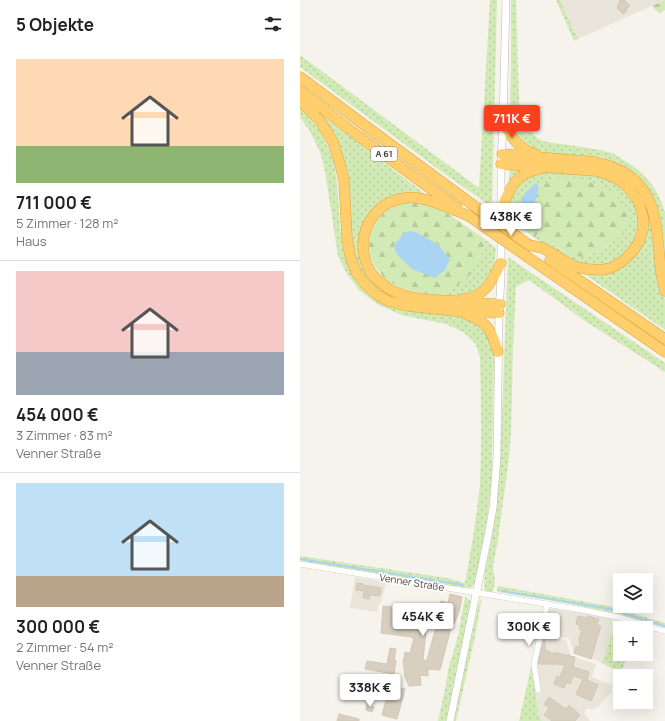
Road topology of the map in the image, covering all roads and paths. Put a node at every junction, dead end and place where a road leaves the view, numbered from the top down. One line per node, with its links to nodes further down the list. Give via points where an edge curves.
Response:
1 (506, 0): 5 (street)
2 (300, 77): 10 (highway, A 61, bridge)
3 (300, 91): 9 (highway, A 61)
4 (300, 100): 15 (highway, via 320,122 333,142 344,181 347,238 356,272 376,294 390,302)
5 (503, 122): 6 (street); 7 (highway, via 512,139 521,147)
6 (502, 159): 7 (highway); 8 (street)
7 (554, 164): 8 (highway, via 526,173 515,182); 10 (highway, via 598,171 616,178 628,187 639,202 643,230 639,242 623,261 601,270 577,267 542,248); 12 (highway, via 594,162 607,165 623,172 641,186 656,219)
8 (501, 210): 11 (street)
9 (469, 216): 13 (highway, via 430,201 405,198 382,207 366,227 363,239 367,267 376,279 391,290 410,297); 18 (highway, A 61, bridge)
10 (529, 245): 16 (highway, A 61)
11 (502, 263): 13 (highway, via 483,292 466,299); 14 (street)
12 (665, 291)
13 (448, 301): 14 (highway, via 490,304)
14 (499, 309): 15 (highway); 17 (street)
15 (456, 311): 17 (highway, via 482,322 494,338)
16 (665, 339)
17 (498, 352): 20 (street, via 497,457 493,508)
18 (665, 352)
19 (300, 564): 20 (street, Venner Straße)
20 (477, 592): 21 (street, Venner Straße); 24 (street)
21 (547, 604): 22 (street, Venner Straße, via 618,618); 23 (street, via 534,664)
22 (665, 631)
23 (538, 690)
24 (450, 721)

